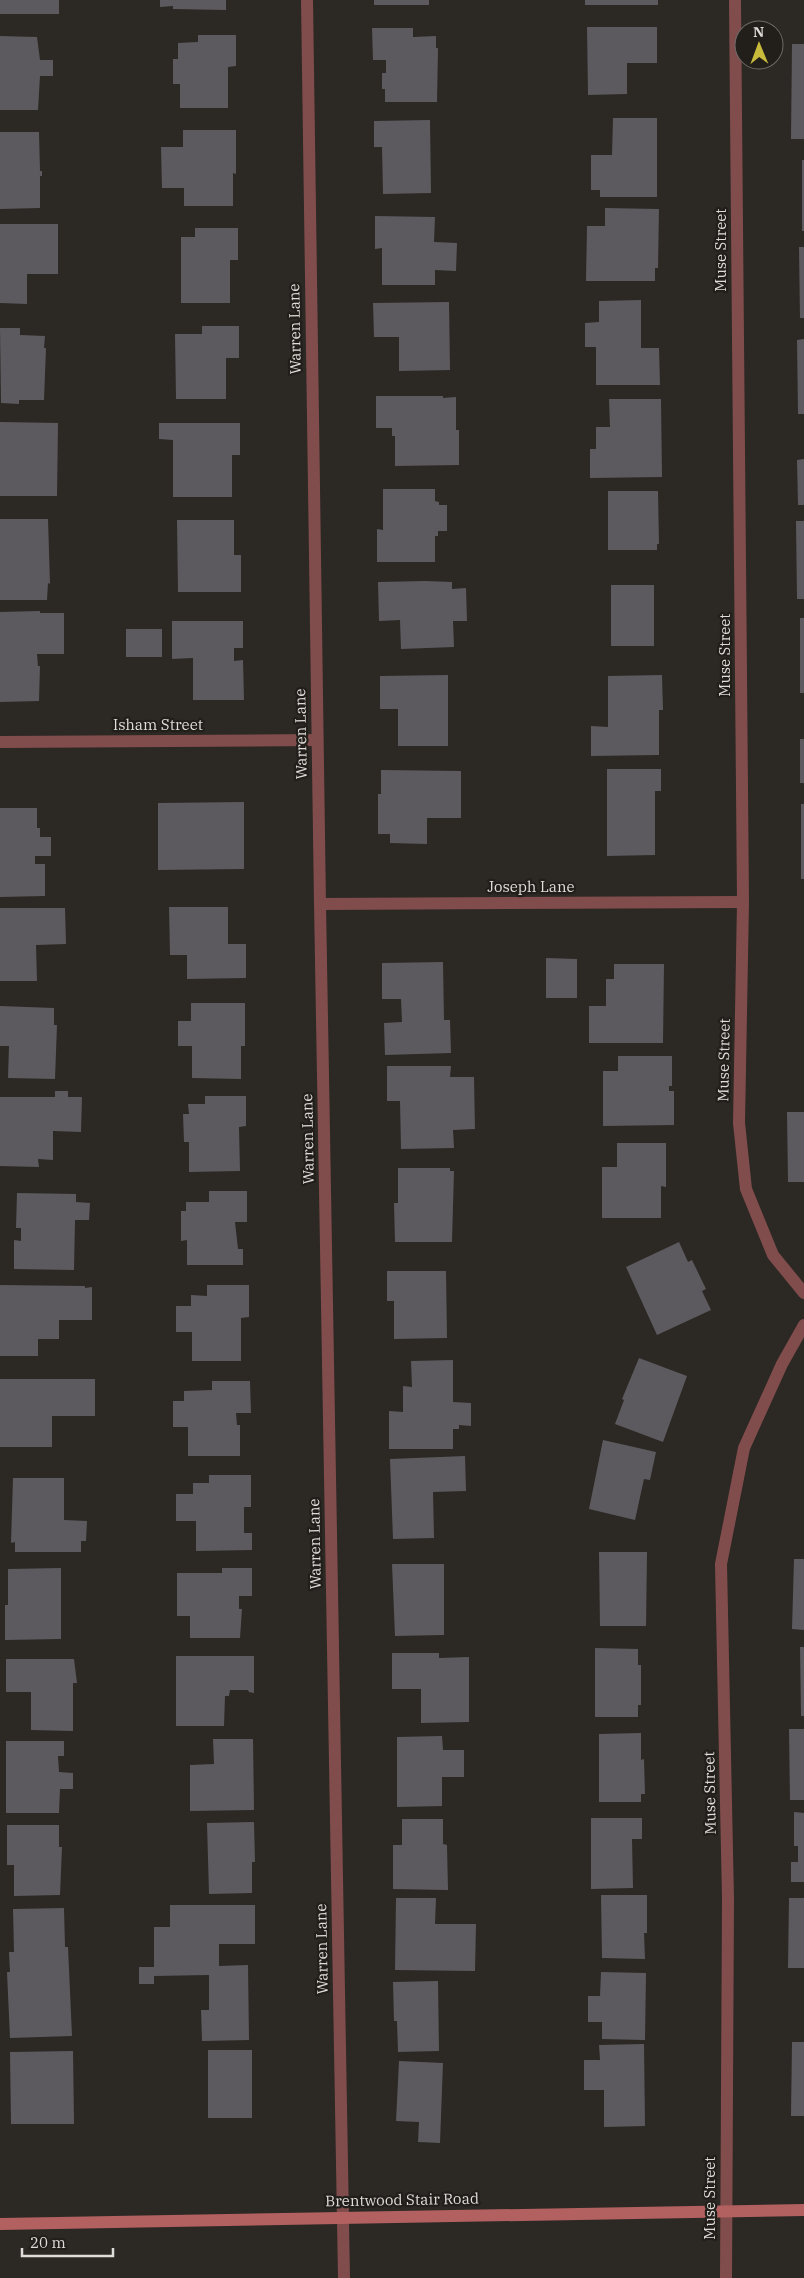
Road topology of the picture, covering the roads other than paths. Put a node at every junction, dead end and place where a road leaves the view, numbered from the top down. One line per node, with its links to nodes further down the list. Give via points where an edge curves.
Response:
1 (307, 0): 3 (street, Warren Lane)
2 (736, 0): 5 (street, Muse Street)
3 (317, 740): 4 (street, Isham Street); 6 (street, Warren Lane)
4 (0, 742)
5 (743, 902): 6 (street, Joseph Lane); 7 (street, Muse Street, via 739,1123 746,1189 773,1255)
6 (320, 904): 11 (street, Warren Lane)
7 (804, 1293)
8 (804, 1324): 10 (street, Muse Street, via 744,1448 722,1564 728,1899)
9 (804, 2210): 10 (main road, Brentwood Stair Road)
10 (726, 2211): 11 (main road, Brentwood Stair Road); 14 (street, Muse Street)
11 (343, 2218): 12 (main road, Brentwood Stair Road); 13 (street, Warren Lane)
12 (0, 2224)
13 (344, 2278)
14 (726, 2278)

